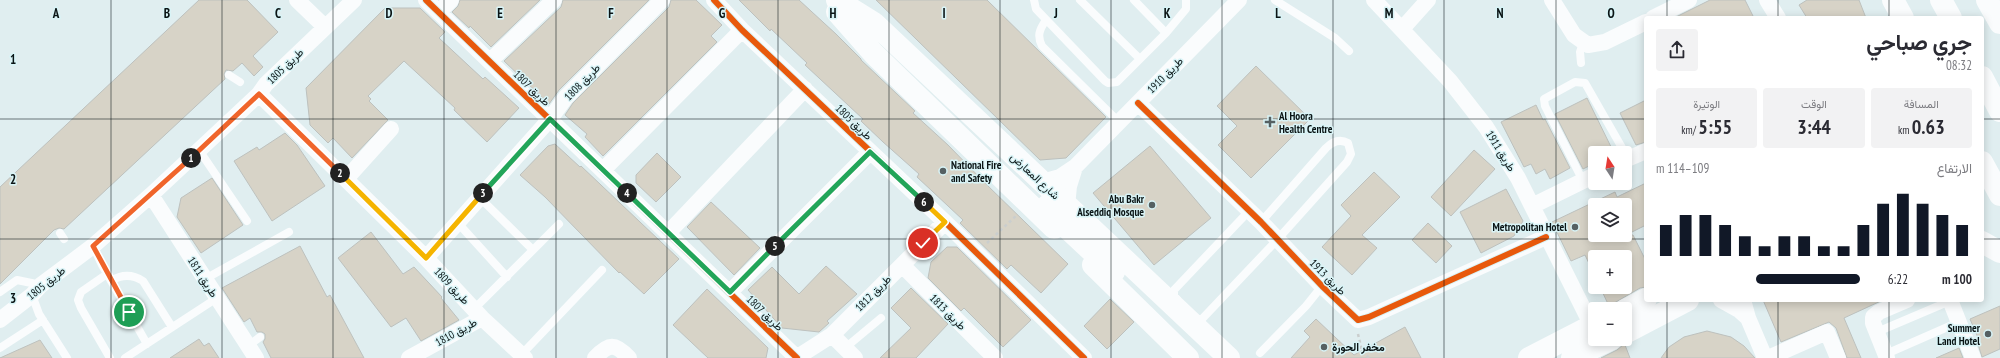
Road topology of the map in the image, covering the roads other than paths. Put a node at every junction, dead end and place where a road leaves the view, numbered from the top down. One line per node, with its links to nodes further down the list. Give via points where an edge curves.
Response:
1 (297, 0): 29 (street)
2 (354, 0): 29 (street, طريق 1805)
3 (426, 0): 22 (street, طريق 1807)
4 (451, 0): 22 (street)
5 (554, 0): 36 (street)
6 (662, 0): 45 (street, طريق 1808, via 566,97)
7 (714, 0): 31 (street, طريق 1805)
8 (1034, 0): 26 (lane, via 1036,9)
9 (1080, 0): 35 (lane)
10 (1134, 0): 32 (lane)
11 (1186, 0): 32 (lane, via 1186,9)
12 (1239, 0): 43 (street, طريق 1910)
13 (1275, 0): 34 (lane, via 1335,38)
14 (1374, 0): 30 (street, طريق 1911)
15 (1428, 0): 30 (street)
16 (1552, 0): 33 (street)
17 (1689, 0): 23 (street)
18 (1767, 0): 24 (street)
19 (1941, 0): 25 (main road)
20 (1987, 0): 28 (main road)
21 (837, 3): 59 (main road, شارع المعارض, via 874,23); 114 (main road, via 874,54 1029,203); 129 (main road, شارع المعارض, via 1027,178 1068,229)
22 (439, 12): 36 (street, طريق 1807)
23 (1659, 16)
24 (1777, 16)
25 (1950, 16)
26 (1046, 20): 35 (lane, via 1108,83 1117,82); 46 (lane, via 1039,33 1042,46)
27 (1644, 23): 33 (street, via 1600,44)
28 (2000, 23)
29 (325, 27): 42 (street, طريق 1805, via 266,84)
30 (1402, 29): 64 (street, طريق 1911, via 1470,105 1502,152)
31 (742, 30): 41 (street, طريق 1805); 55 (street)
32 (1166, 33): 35 (lane)
33 (1583, 43): 37 (lane, via 1580,52)
34 (1349, 51)
35 (1140, 59)
36 (490, 61): 45 (street, طريق 1807)
37 (1581, 63)
38 (230, 75): 40 (lane)
39 (1984, 81): 44 (main road)
40 (240, 82)
41 (805, 89): 50 (street, طريق 1805); 72 (street)
42 (259, 94): 49 (street, طريق 1805); 58 (street, طريق 1809)
43 (1138, 103): 46 (street, طريق 1910); 65 (street, طريق 1913)
44 (2000, 111)
45 (550, 119): 55 (street, طريق 1807); 62 (street, طريق 1808)
46 (1119, 122): 54 (street, طريق 1910)
47 (391, 129): 58 (street)
48 (1620, 146): 56 (lane, via 1585,83 1575,82 1544,99 1544,106)
49 (199, 150): 60 (street, طريق 1805); 66 (lane)
50 (870, 152): 68 (street, طريق 1805); 88 (street)
51 (1644, 152): 52 (street)
52 (1632, 154)
53 (1984, 166): 61 (main road)
54 (1075, 167): 59 (street, طريق 1910, via 1060,177); 63 (street, طريق 1910, via 1069,186)
55 (603, 170): 72 (street, طريق 1807)
56 (1588, 176)
57 (1588, 178): 64 (street)
58 (346, 179): 79 (street, طريق 1809)
59 (1042, 182): 63 (main road, شارع المعارض)
60 (151, 195): 76 (street, طريق 1805); 84 (street, طريق 1811)
61 (2000, 195)
62 (479, 197): 67 (street, طريق 1808); 77 (lane)
63 (1067, 206): 130 (main road, شارع المعارض)
64 (1532, 206): 73 (street, طريق 1911)
65 (1249, 211): 69 (street, طريق 1913); 74 (lane, via 1174,290 1176,298 1197,319 1202,319)
66 (246, 222)
67 (457, 222): 79 (street, طريق 1808); 83 (lane)
68 (945, 222): 80 (street, طريق 1812); 127 (street, طريق 1805)
69 (1261, 222): 74 (street, طريق 1913); 74 (lane, via 1326,148 1334,141 1348,143 1351,150 1350,158)
70 (559, 224): 77 (lane)
71 (289, 232): 84 (lane)
72 (668, 233): 88 (street, طريق 1807)
73 (1546, 237): 85 (street, طريق 1913, via 1370,317 1358,320); 99 (street, طريق 1911)
74 (1277, 240): 85 (street, طريق 1913)
75 (1984, 243): 78 (main road)
76 (93, 246): 82 (lane); 86 (street, طريق 1805)
77 (533, 250): 83 (lane)
78 (2000, 252)
79 (426, 258): 98 (street, طريق 1809)
80 (902, 265): 109 (street, طريق 1812); 126 (street, طريق 1813)
81 (602, 270): 117 (lane)
82 (109, 277): 105 (lane, via 131,275 143,281); 110 (lane); 120 (lane, via 82,292 78,300)
83 (507, 277): 98 (lane)
84 (205, 279): 89 (street, طريق 1811)
85 (1322, 286): 116 (lane)
86 (36, 290): 87 (lane, via 16,280); 102 (street, طريق 1805); 103 (lane)
87 (0, 292)
88 (730, 292): 125 (street, طريق 1807)
89 (217, 298): 105 (lane); 112 (street, طريق 1811)
90 (1644, 300): 97 (main road)
91 (1684, 302): 107 (main road)
92 (1725, 302): 101 (street)
93 (1744, 302): 101 (street)
94 (1903, 302): 108 (street, via 1876,314 1872,320)
95 (1945, 302): 108 (lane)
96 (1951, 302): 104 (street)
97 (1632, 306)
98 (478, 313): 117 (street, طريق 1809); 122 (street, طريق 1810)
99 (1588, 314)
100 (881, 318): 115 (lane)
101 (1748, 318): 133 (street)
102 (0, 320)
103 (43, 320): 113 (lane); 119 (lane)
104 (1959, 322): 118 (lane); 135 (street)
105 (172, 326): 110 (lane)
106 (1588, 328): 131 (main road)
107 (1632, 329)
108 (1877, 332): 118 (street)
109 (832, 335): 115 (street); 125 (street, طريق 1812)
110 (147, 344): 121 (lane)
111 (1597, 346): 132 (main road)
112 (255, 347)
113 (0, 348)
114 (1170, 350): 128 (main road)
115 (850, 353)
116 (1260, 354)
117 (523, 356)
118 (1887, 356)
119 (67, 358)
120 (110, 358)
121 (125, 358)
122 (409, 358)
123 (595, 358): 124 (street, via 610,346 618,348)
124 (629, 358)
125 (797, 358)
126 (995, 358)
127 (1084, 358)
128 (1188, 358)
129 (1208, 358)
130 (1229, 358)
131 (1529, 358)
132 (1572, 358)
133 (1767, 358): 134 (street, via 1827,332)
134 (1838, 358)
135 (1974, 358)

